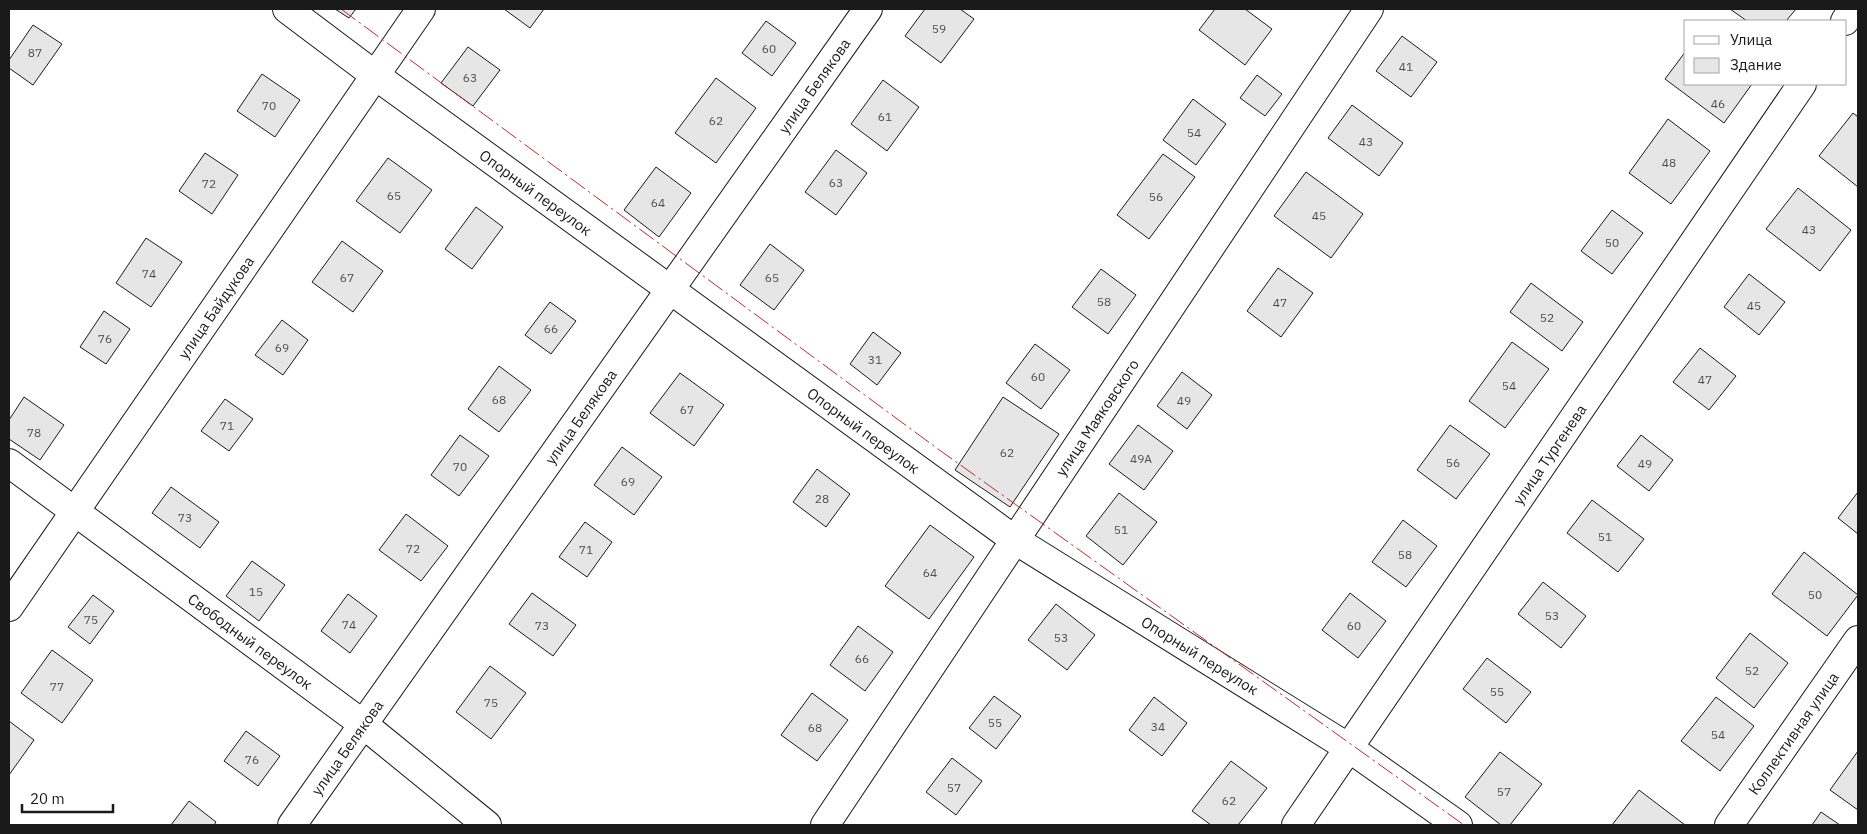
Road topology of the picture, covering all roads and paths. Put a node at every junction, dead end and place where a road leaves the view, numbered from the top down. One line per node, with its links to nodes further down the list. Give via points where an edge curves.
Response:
1 (287, 9): 7 (street, Опорный переулок)
2 (421, 9): 7 (street, улица Байдукова)
3 (868, 9): 9 (street, улица Белякова)
4 (1369, 9): 12 (street, улица Маяковского)
5 (1853, 9): 6 (street)
6 (1846, 20)
7 (376, 76): 9 (street, Опорный переулок); 11 (street, улица Байдукова)
8 (1801, 85): 16 (street, улица Тургенева)
9 (670, 288): 12 (street, Опорный переулок); 15 (street, улица Белякова)
10 (9, 463): 11 (street, Свободный переулок)
11 (75, 513): 13 (street, улица Байдукова); 15 (street, Свободный переулок)
12 (1015, 540): 16 (street, Опорный переулок); 19 (street, улица Маяковского)
13 (9, 606)
14 (1858, 640): 22 (street, Коллективная улица)
15 (363, 724): 17 (street, улица Белякова); 18 (street, Свободный переулок)
16 (1349, 748): 20 (street, улица Тургенева); 21 (street, Опорный переулок)
17 (292, 825)
18 (487, 825)
19 (825, 825)
20 (1296, 825)
21 (1458, 825)
22 (1729, 825)

